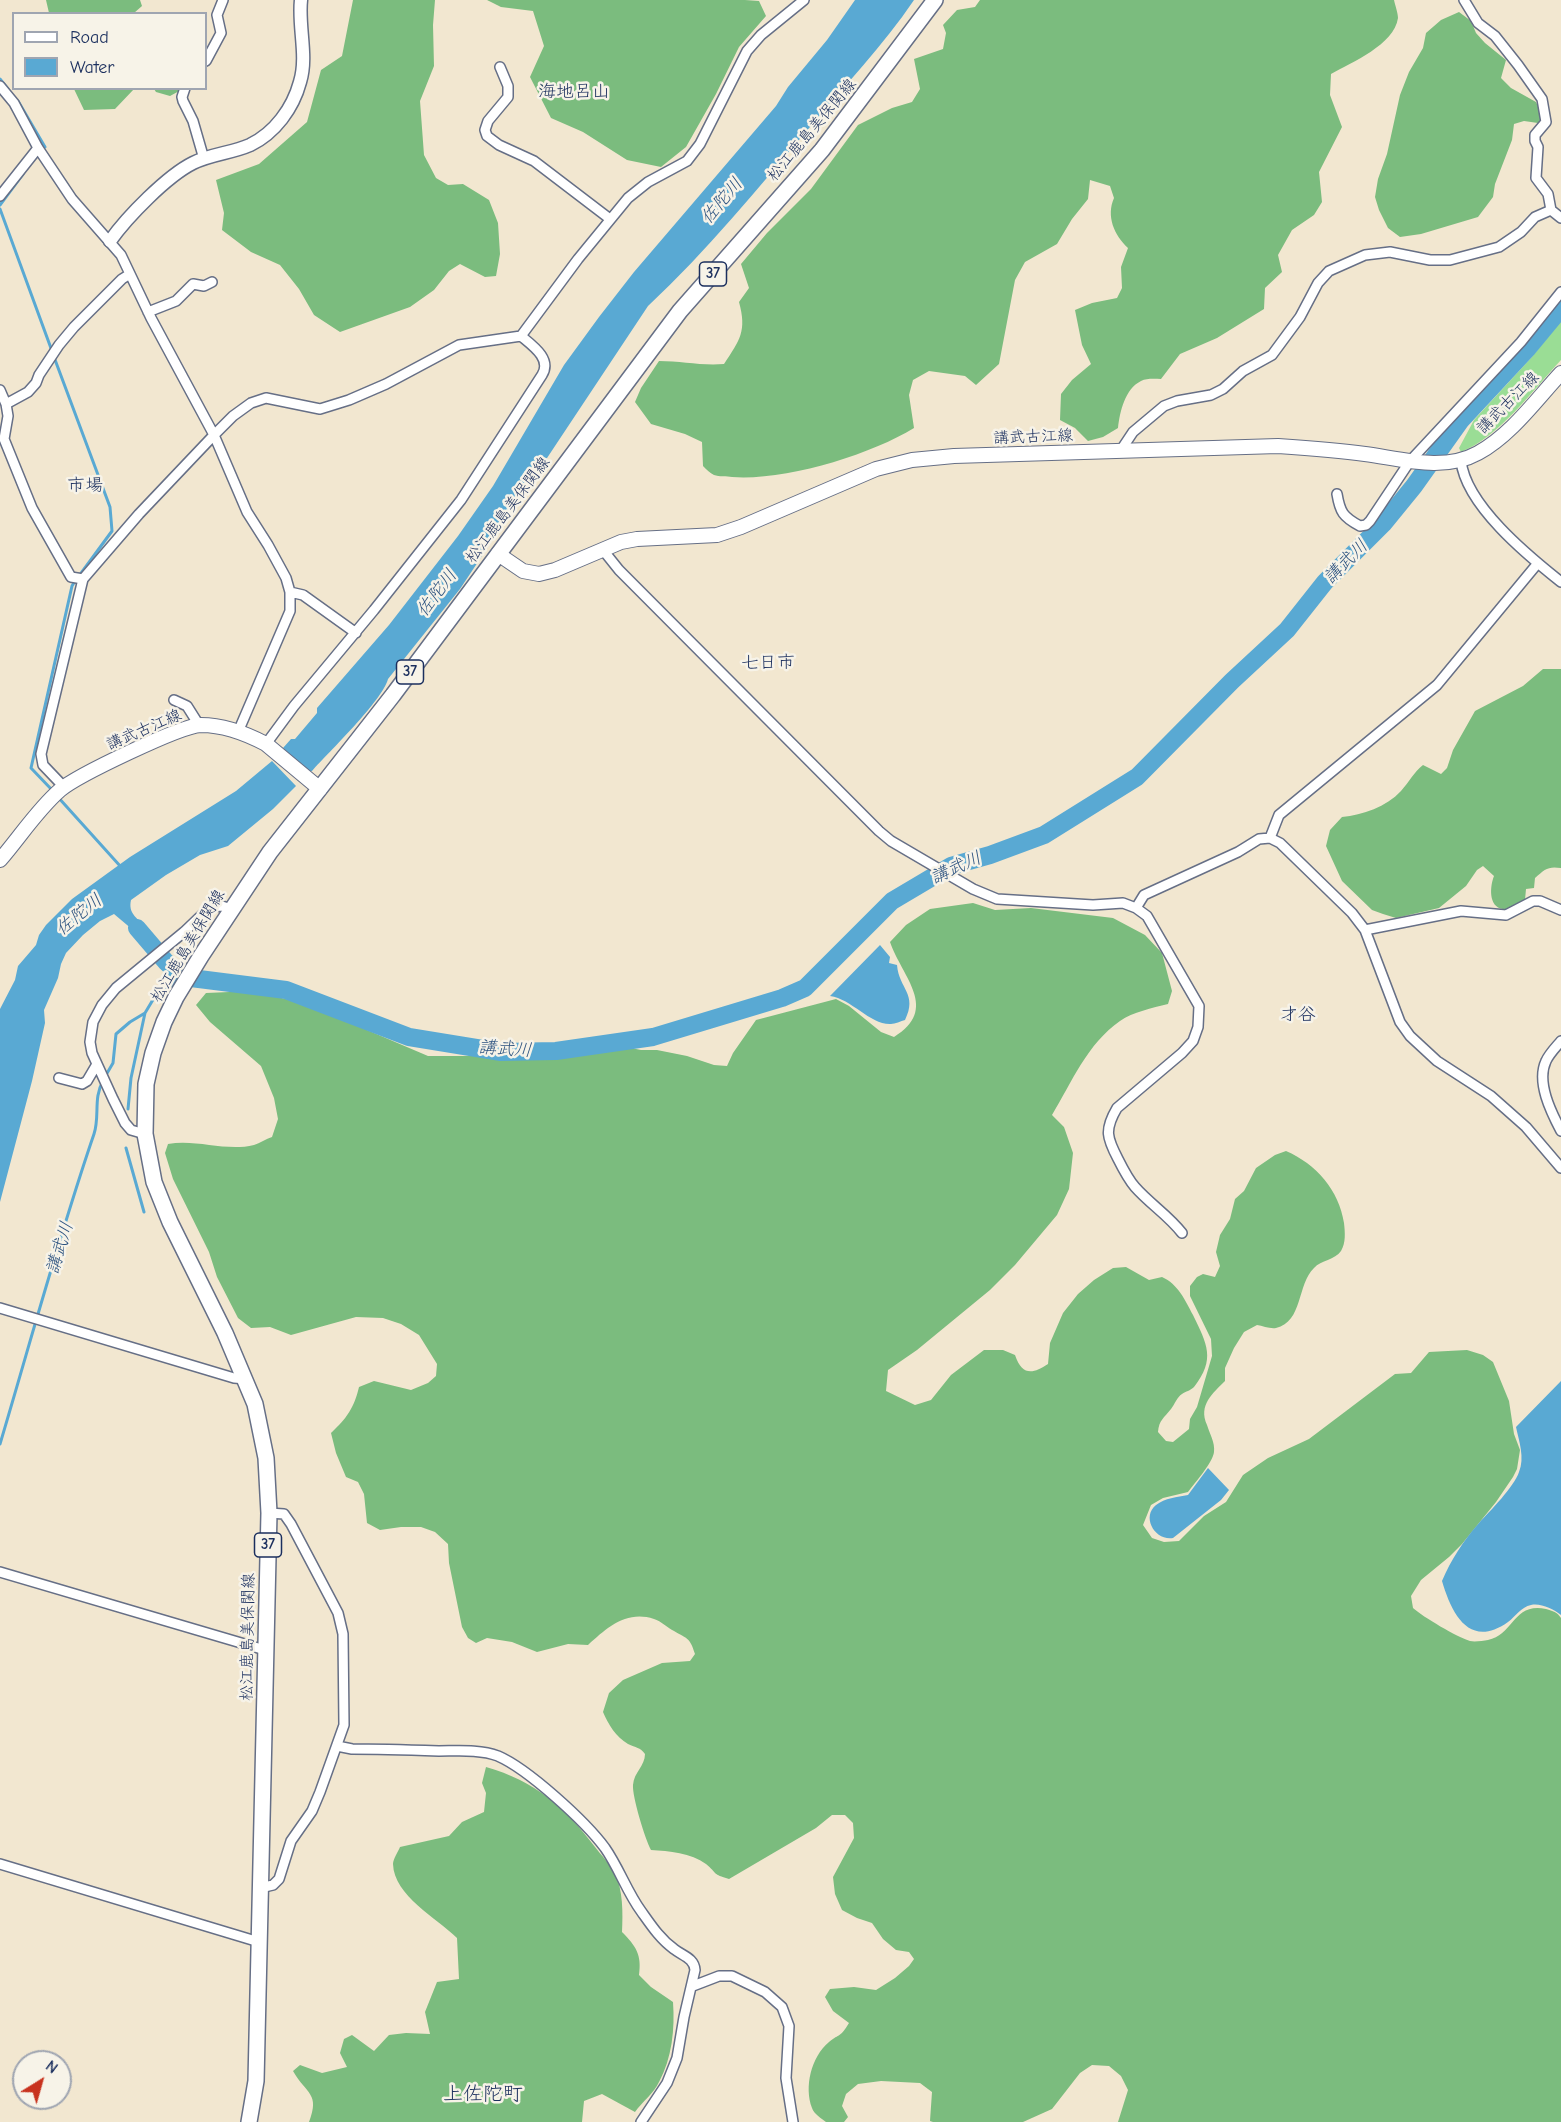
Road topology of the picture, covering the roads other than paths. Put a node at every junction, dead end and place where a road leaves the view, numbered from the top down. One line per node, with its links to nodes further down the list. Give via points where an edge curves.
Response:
1 (223, 0): 6 (street, via 217,15 221,33)
2 (302, 0): 11 (street, via 301,80 283,117 250,145)
3 (804, 0): 15 (street, via 747,51 700,144 687,161 648,182)
4 (935, 0): 31 (main road, 松江鹿島美保関線 / 37, via 822,150 680,311)
5 (1463, 1): 13 (street, via 1542,99 1546,123 1535,135 1535,172 1548,194)
6 (207, 59)
7 (500, 67): 15 (street, via 508,97 488,122 487,136 534,161)
8 (0, 86): 10 (street, via 14,103)
9 (184, 90): 11 (street, via 183,102)
10 (38, 148): 12 (street); 16 (street, via 72,199)
11 (204, 159): 16 (street, via 177,173 123,222)
12 (0, 196)
13 (1551, 210): 14 (street); 26 (street, via 1535,217 1499,247 1450,260 1390,252 1365,255 1329,271 1272,355 1211,395 1164,406 1133,432)
14 (1561, 218)
15 (610, 219): 21 (street)
16 (110, 241): 17 (street)
17 (130, 273): 20 (street); 24 (street, via 74,327 28,392)
18 (212, 282): 20 (street, via 204,286 194,284 176,301)
19 (1561, 292): 28 (street)
20 (148, 312): 25 (street)
21 (521, 336): 25 (street, via 459,345 386,384 321,409 259,399); 36 (street, via 542,357 545,369 461,500)
22 (1561, 373): 27 (main road, 講武古江線, via 1504,434 1477,454)
23 (0, 390): 24 (street)
24 (6, 404): 33 (street, via 4,439 17,474 71,578)
25 (214, 435): 33 (street); 35 (street, via 247,512 286,578)
26 (1121, 450): 28 (main road, 講武古江線, via 1278,446); 30 (main road, 講武古江線, via 912,460 876,469 717,535 637,539)
27 (1455, 461): 28 (main road, 講武古江線); 32 (street, via 1486,512)
28 (1413, 462): 29 (street, via 1366,525 1357,525 1341,513)
29 (1337, 494)
30 (603, 550): 31 (main road, 講武古江線, via 539,574 523,571); 45 (street, via 891,841 998,899 1123,903)
31 (498, 554): 41 (main road, 松江鹿島美保関線 / 37, via 393,695)
32 (1538, 563): 34 (street); 43 (street, via 1437,685 1279,815)
33 (79, 578): 42 (street, via 41,754)
34 (1561, 582)
35 (290, 592): 36 (street, via 303,595); 39 (street, via 290,611 284,628)
36 (356, 633): 40 (street, via 294,706)
37 (174, 700): 38 (street, via 187,706)
38 (199, 725): 39 (main road, 講武古江線); 42 (main road, 講武古江線, via 101,767)
39 (238, 732): 40 (main road, 講武古江線)
40 (272, 747): 41 (main road, 講武古江線)
41 (314, 785): 46 (main road, 松江鹿島美保関線 / 37)
42 (59, 792): 44 (main road, 講武古江線)
43 (1270, 838): 45 (street, via 1259,839 1144,895); 48 (street, via 1294,855)
44 (0, 860)
45 (1136, 908): 55 (street, via 1158,932 1199,1006 1198,1027 1193,1041 1182,1053 1117,1108 1107,1131 1108,1141 1136,1188)
46 (231, 909): 50 (street, via 212,907 116,988 93,1022 90,1042); 53 (main road, 松江鹿島美保関線 / 37, via 176,997 153,1053 146,1084)
47 (1561, 910): 48 (street, via 1533,901 1506,915 1461,911)
48 (1365, 930): 54 (street, via 1400,1022 1410,1036 1437,1061 1491,1096 1526,1127)
49 (1561, 1041): 52 (street, via 1546,1060 1542,1075)
50 (97, 1064): 51 (street, via 82,1084); 53 (street, via 125,1123 131,1130)
51 (60, 1078)
52 (1561, 1131)
53 (145, 1134): 57 (main road, 松江鹿島美保関線 / 37, via 154,1182 170,1222)
54 (1561, 1167)
55 (1182, 1233)
56 (0, 1308): 57 (street)
57 (246, 1379): 58 (main road, 松江鹿島美保関線 / 37, via 266,1458)
58 (269, 1513): 60 (main road, 松江鹿島美保関線 / 37); 61 (street, via 284,1514 291,1524 338,1613 343,1634 344,1725)
59 (0, 1572): 60 (street)
60 (265, 1650): 63 (main road, 松江鹿島美保関線 / 37)
61 (337, 1746): 63 (street, via 312,1811 291,1841 279,1879 273,1886); 65 (street, via 470,1751 496,1756 513,1765 585,1825 606,1850 633,1900 658,1935 695,1964)
62 (0, 1864): 64 (street)
63 (260, 1888): 64 (main road, 松江鹿島美保関線 / 37)
64 (259, 1942): 66 (main road, 松江鹿島美保関線 / 37, via 256,2081)
65 (693, 1986): 67 (street, via 677,2058 667,2083); 68 (street, via 719,1976 732,1976 765,1992 782,2007 789,2025 786,2078)
66 (249, 2122)
67 (641, 2122)
68 (793, 2122)

